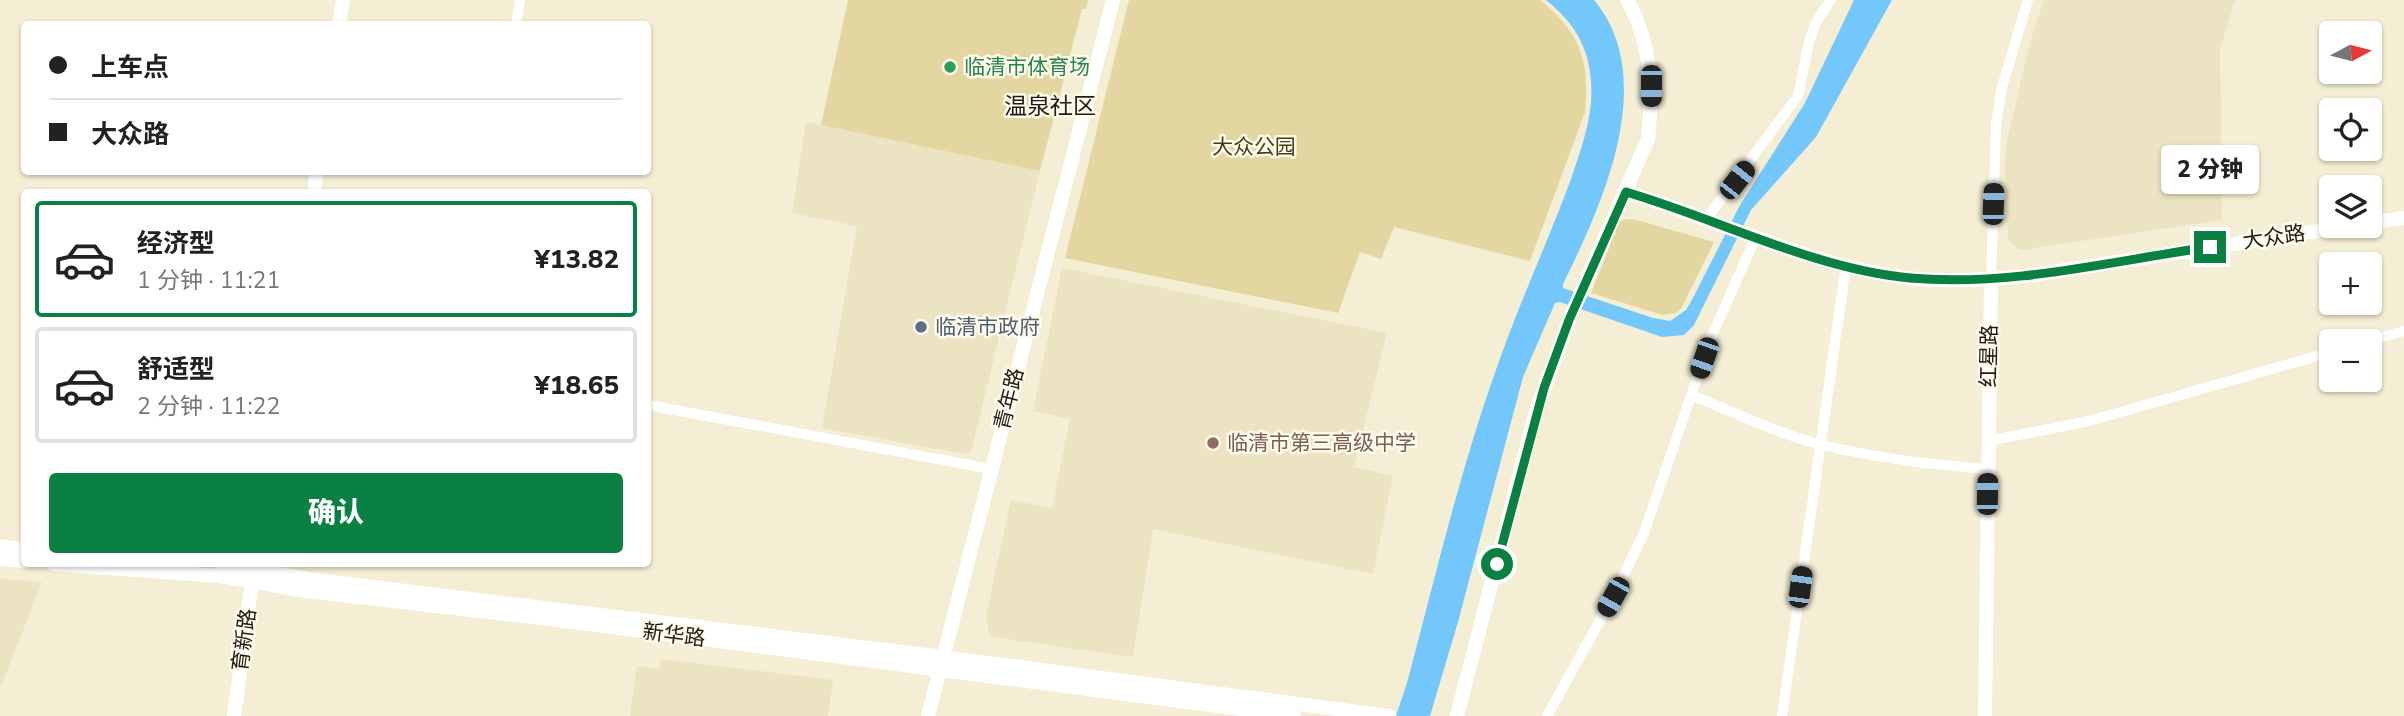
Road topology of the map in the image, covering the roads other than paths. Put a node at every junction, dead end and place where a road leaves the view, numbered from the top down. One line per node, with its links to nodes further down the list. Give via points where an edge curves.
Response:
1 (343, 0): 7 (street)
2 (520, 0): 8 (street)
3 (1113, 0): 24 (street, 青年路)
4 (1627, 0): 9 (street, via 1646,53 1651,107 1648,139)
5 (1831, 0): 11 (street, via 1809,42 1798,96)
6 (2028, 0): 16 (street, 红星路, via 2002,87 1996,125)
7 (340, 21)
8 (516, 21)
9 (1626, 192): 11 (street, 大众路); 38 (street, via 1569,320 1536,411)
10 (2404, 218): 12 (street)
11 (1706, 219): 14 (street, 大众路)
12 (2382, 221)
13 (2319, 231): 16 (street, 大众路)
14 (1756, 237): 15 (street, 大众路); 20 (street, via 1710,340)
15 (1846, 265): 16 (street, 大众路, via 1909,278); 23 (street)
16 (1990, 279): 22 (street, 红星路)
17 (2404, 331): 18 (street)
18 (2382, 337)
19 (2319, 355): 22 (street, via 2089,421)
20 (1692, 394): 23 (street); 39 (street, via 1644,533)
21 (651, 406): 24 (street)
22 (1988, 441): 25 (street, 红星路)
23 (1821, 444): 25 (street); 40 (street)
24 (991, 469): 33 (street, 青年路)
25 (1988, 469): 41 (street, 红星路)
26 (0, 547): 27 (street)
27 (21, 549)
28 (0, 559): 29 (street)
29 (21, 561)
30 (95, 567): 32 (street, 新华路, via 220,576)
31 (236, 567): 32 (street, 新华路)
32 (254, 571): 33 (street, 新华路); 34 (street, 育新路)
33 (941, 663): 35 (street, 青年路); 36 (street, 新华路); 37 (street, 新华路)
34 (234, 716)
35 (928, 716)
36 (1294, 716)
37 (1388, 716)
38 (1457, 716)
39 (1547, 716)
40 (1782, 716)
41 (1985, 716)

